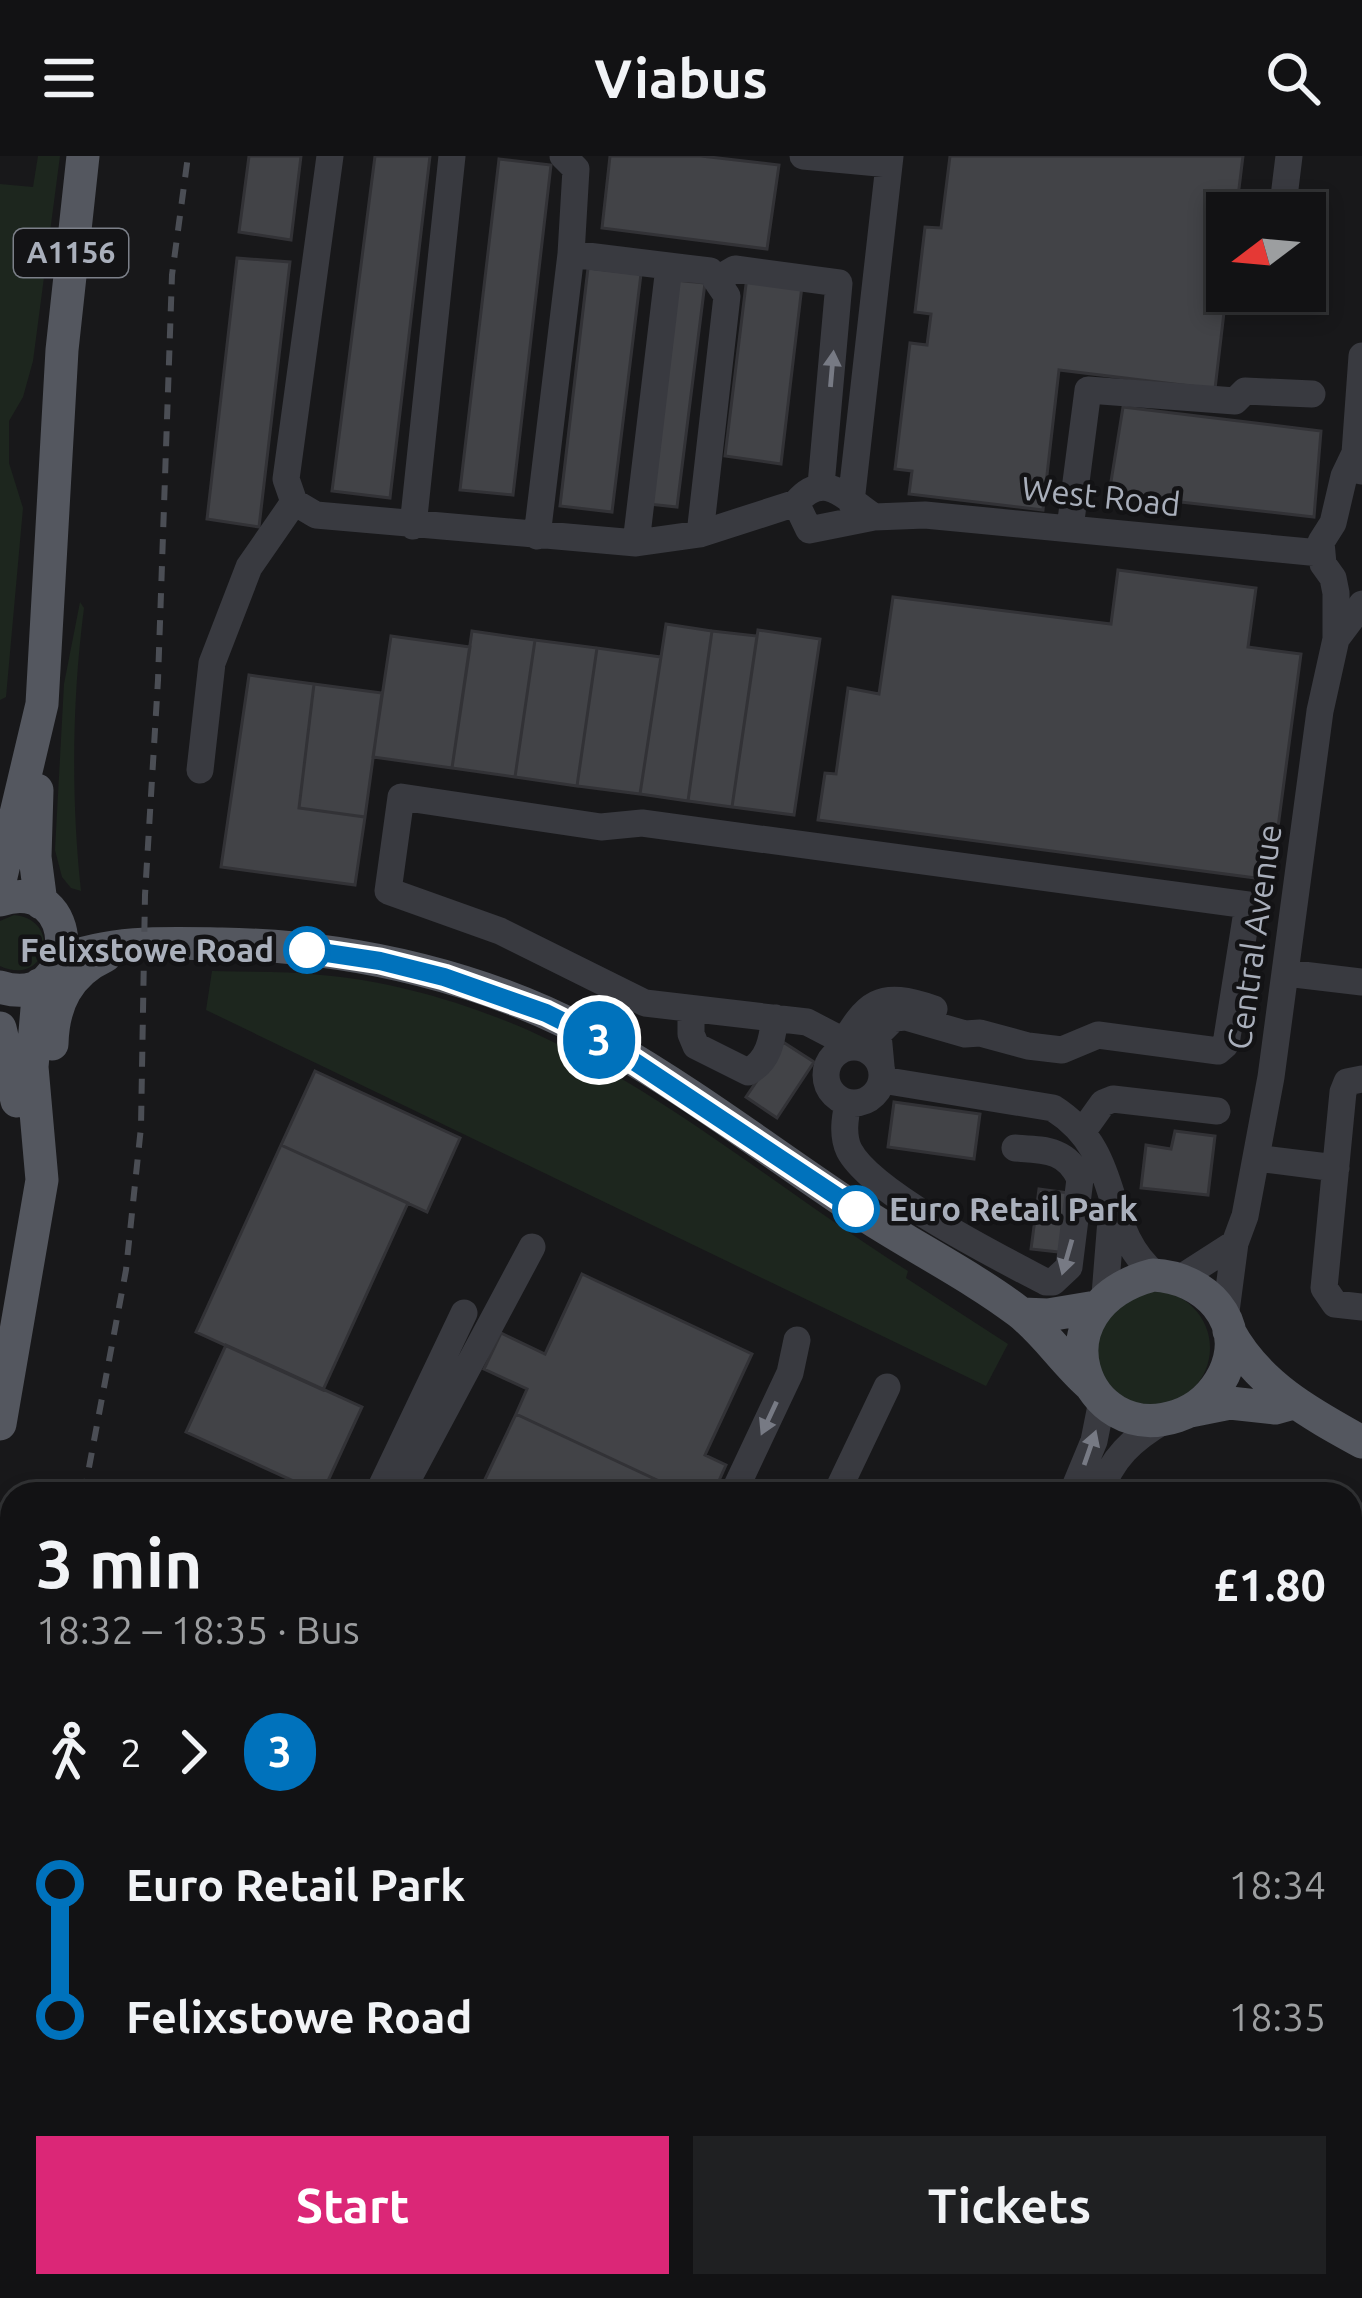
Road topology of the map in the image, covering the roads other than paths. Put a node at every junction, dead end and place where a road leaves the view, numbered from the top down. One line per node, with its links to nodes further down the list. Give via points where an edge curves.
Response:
1 (83, 156): 30 (main road, A1156, via 62,350)
2 (330, 156): 16 (street, via 286,479)
3 (452, 156): 21 (street)
4 (563, 156): 9 (street, via 576,169)
5 (802, 156): 7 (street)
6 (1289, 156): 8 (street)
7 (890, 160): 18 (street)
8 (1285, 192)
9 (572, 254): 10 (street); 24 (street)
10 (669, 267): 11 (street, via 710,272); 25 (street)
11 (716, 280): 15 (street, one-way to 11, via 839,283 735,269); 23 (street, via 727,296)
12 (1362, 356): 14 (street, Central Avenue)
13 (1312, 394): 22 (street, via 1245,391 1234,401 1088,390)
14 (1359, 464): 20 (street, Central Avenue, via 1344,476)
15 (821, 485): 17 (street); 18 (street)
16 (294, 502): 21 (street, via 316,515); 31 (street, via 249,567 212,663)
17 (796, 503): 18 (street, West Road, via 809,530); 23 (street)
18 (862, 509): 22 (street, West Road)
19 (1362, 515): 20 (street)
20 (1333, 523): 26 (street, Central Avenue, via 1321,542)
21 (413, 526): 24 (street)
22 (1070, 528): 26 (street, West Road)
23 (700, 534): 25 (street)
24 (537, 536): 25 (street)
25 (636, 543)
26 (1326, 565): 27 (street, via 1349,586); 29 (street, Central Avenue, via 1337,601)
27 (1362, 586)
28 (1362, 604): 29 (street, Central Avenue)
29 (1336, 639): 38 (street, Central Avenue)
30 (39, 728): 32 (main road, A1156); 34 (main road, A1156, via 35,856)
31 (200, 770)
32 (0, 881)
33 (0, 900): 34 (main road, via 26,897)
34 (45, 906): 35 (main road, via 101,932); 37 (main road, via 63,933)
35 (169, 943): 36 (main road); 62 (main road, via 380,961 546,1013 608,1044)
36 (129, 946): 37 (main road, via 87,950); 54 (main road, via 81,969 59,1004)
37 (50, 973): 40 (main road, via 25,990); 54 (main road, via 32,1066)
38 (1286, 973): 39 (street); 52 (street, Central Avenue)
39 (1362, 982)
40 (0, 987)
41 (692, 1011): 42 (street); 42 (street, via 696,1046 748,1072); 44 (street, via 645,1003 500,931 388,891 401,797 1248,905 1219,1051 1098,1035 1062,1050)
42 (781, 1020): 45 (street, via 813,1023)
43 (0, 1028): 63 (main road, via 20,1119)
44 (980, 1033): 45 (street, via 891,998 866,1013); 46 (street, via 894,1018 876,1040)
45 (842, 1051): 46 (street, via 871,1053); 48 (street, via 826,1075 832,1093)
46 (881, 1073): 48 (street, via 866,1101); 50 (street, via 1053,1108)
47 (1362, 1079): 53 (street, via 1347,1082 1342,1093)
48 (848, 1103): 51 (street, one-way to 48, via 1052,1151 1077,1171 1069,1267 1046,1282 865,1170 848,1149)
49 (1217, 1111): 50 (street, via 1113,1099)
50 (1083, 1131): 55 (street)
51 (1015, 1148)
52 (1256, 1158): 53 (street); 56 (street, Central Avenue)
53 (1336, 1168): 60 (street, via 1325,1294 1335,1304)
54 (42, 1180): 63 (main road)
55 (1112, 1197): 58 (street, via 1138,1257); 59 (street)
56 (1235, 1243): 58 (street); 64 (street, Central Avenue)
57 (532, 1247): 73 (street)
58 (1168, 1277): 59 (main road, via 1127,1282); 64 (main road, via 1210,1294)
59 (1101, 1301): 62 (main road); 67 (main road, via 1082,1345)
60 (1362, 1307)
61 (464, 1312): 72 (street)
62 (1022, 1314): 67 (main road)
63 (19, 1325): 70 (main road)
64 (1227, 1325): 68 (main road, via 1247,1359); 69 (main road, via 1225,1373 1210,1395)
65 (797, 1340): 74 (street, one-way to 74, via 790,1373)
66 (887, 1387): 75 (street)
67 (1095, 1392): 69 (main road, via 1123,1414); 76 (street, one-way to 67, via 1094,1441)
68 (1293, 1403): 69 (main road, via 1230,1403); 71 (main road)
69 (1177, 1415): 77 (street, via 1130,1443)
70 (0, 1424)
71 (1362, 1442)
72 (384, 1482)
73 (406, 1482)
74 (739, 1482)
75 (842, 1482)
76 (1077, 1482)
77 (1104, 1482)

